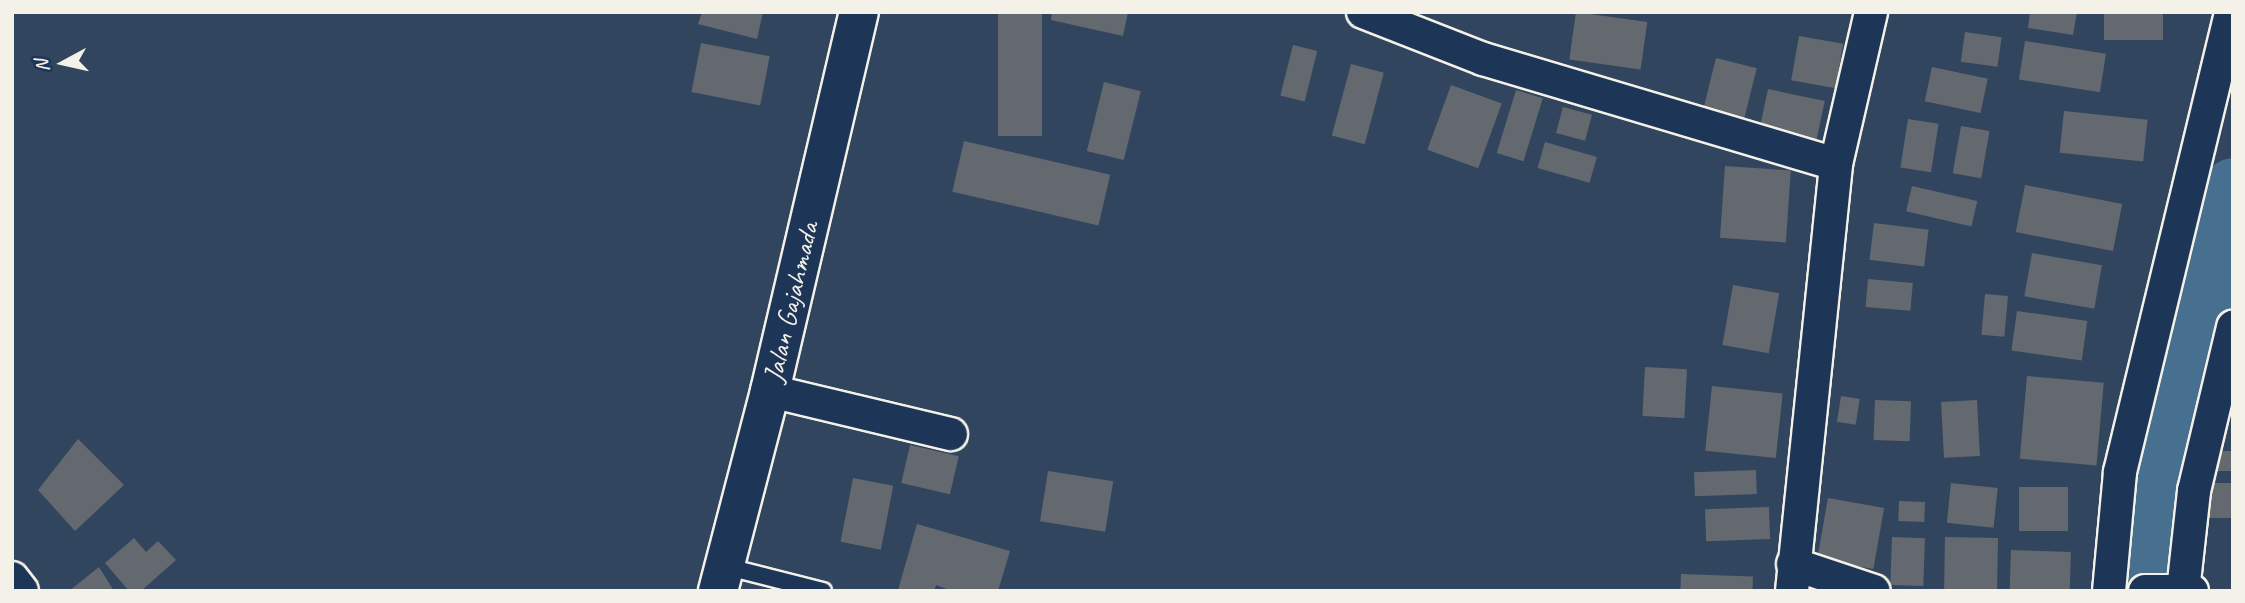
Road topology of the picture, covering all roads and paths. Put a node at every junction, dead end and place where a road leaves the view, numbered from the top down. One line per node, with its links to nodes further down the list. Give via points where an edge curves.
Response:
1 (859, 12): 7 (street, Jalan Gajahmada)
2 (1363, 12): 5 (street, via 1483,59)
3 (1871, 12): 5 (street)
4 (2231, 12): 16 (street, via 2120,472)
5 (1836, 164): 9 (street)
6 (2233, 327): 12 (street)
7 (770, 391): 8 (street); 11 (street, Jalan Gajahmada)
8 (951, 434)
9 (1792, 577): 15 (street)
10 (12, 578): 13 (street)
11 (721, 578): 14 (lane)
12 (2175, 590)
13 (22, 591)
14 (823, 591)
15 (1874, 591)
16 (2109, 591)

